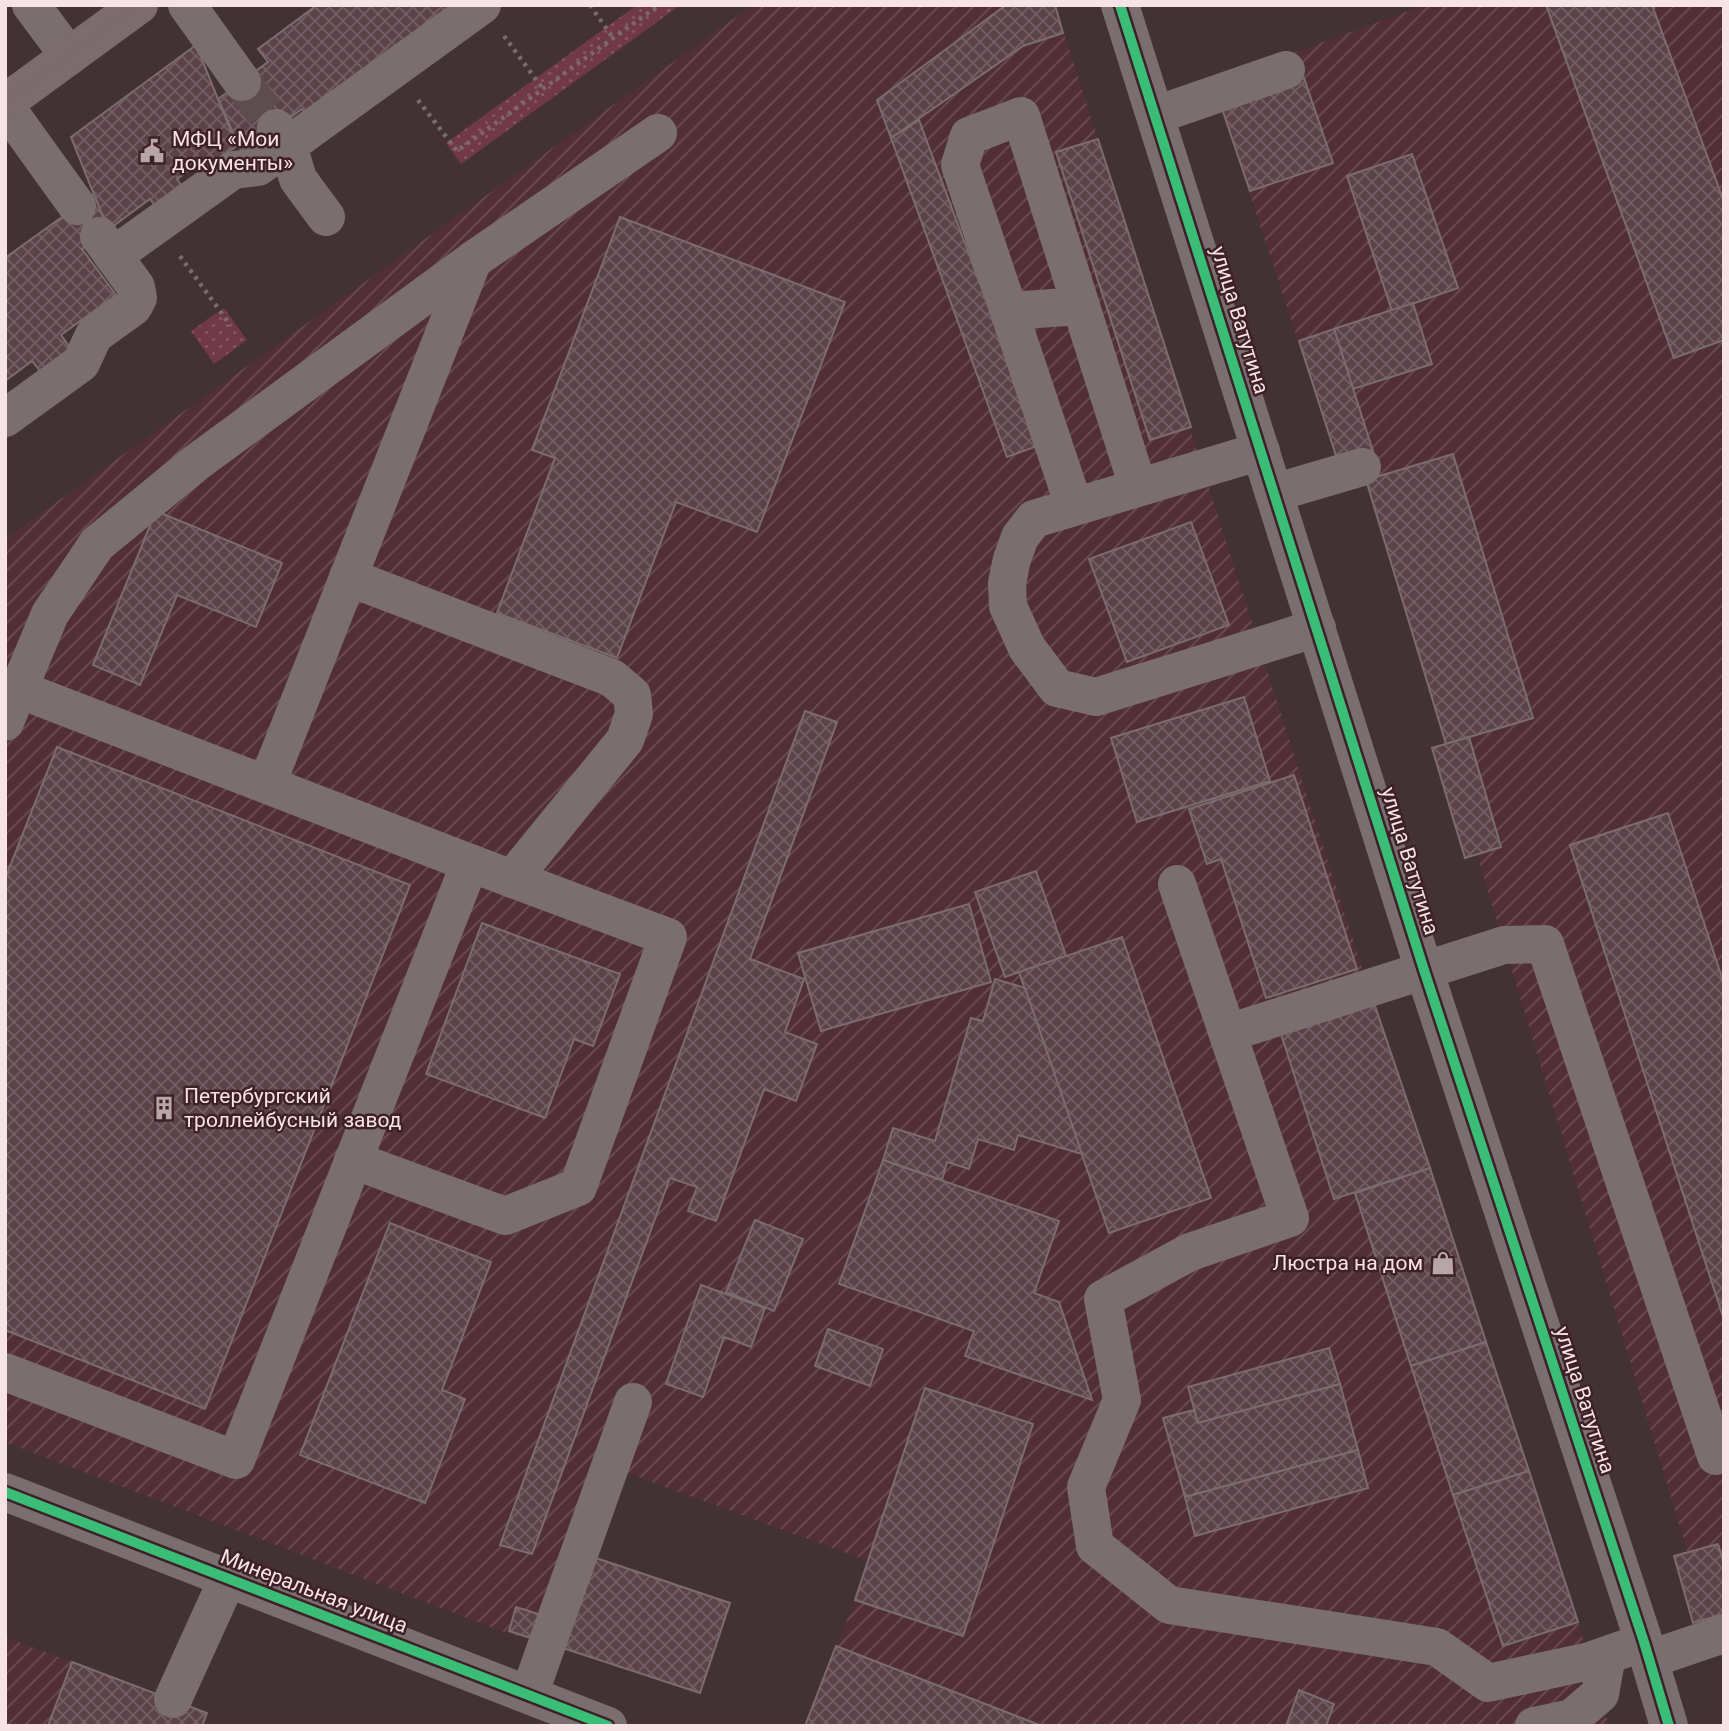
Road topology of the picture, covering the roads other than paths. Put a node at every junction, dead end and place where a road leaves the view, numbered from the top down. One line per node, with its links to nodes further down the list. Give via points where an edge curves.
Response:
1 (30, 5): 6 (street)
2 (139, 5): 6 (main road)
3 (187, 5): 8 (street)
4 (1120, 5): 10 (street, улица Ватутина)
5 (490, 16): 12 (street)
6 (69, 56): 9 (main road)
7 (1286, 70): 10 (street)
8 (242, 82)
9 (5, 104): 13 (street)
10 (1156, 115): 19 (street, улица Ватутина)
11 (658, 133): 15 (street)
12 (282, 136): 14 (street, via 298,179); 18 (street, via 258,167 233,170 157,224 106,246 136,287 138,298 133,307 94,335 81,363)
13 (77, 206)
14 (326, 217)
15 (473, 260): 24 (street); 26 (street, via 197,462 97,544 50,614)
16 (1081, 306): 17 (street); 17 (street, via 1021,116 969,136 960,165); 21 (street)
17 (1010, 312): 23 (street)
18 (5, 418)
19 (1261, 451): 21 (street); 22 (street, улица Ватутина)
20 (1362, 467): 22 (street)
21 (1138, 487): 23 (street)
22 (1274, 493): 25 (street, улица Ватутина)
23 (1074, 506): 25 (street, via 1034,519 1020,537 1007,583 1008,606 1027,648 1057,688 1096,697)
24 (348, 577): 27 (street); 29 (street, via 612,678 632,695 634,714 625,740)
25 (1317, 628): 31 (street, улица Ватутина)
26 (12, 705): 27 (street)
27 (267, 784): 28 (street)
28 (470, 863): 29 (street); 33 (street)
29 (512, 879): 33 (street, via 668,937 579,1187 505,1216)
30 (1177, 884): 32 (street)
31 (1424, 970): 32 (street); 36 (street, via 1504,945 1545,944); 40 (street, улица Ватутина)
32 (1228, 1033): 41 (street, via 1290,1218 1190,1252 1103,1299 1122,1400 1086,1487 1095,1546 1169,1605 1437,1647 1488,1683)
33 (353, 1160): 34 (street, via 236,1461)
34 (5, 1371)
35 (633, 1402): 42 (street)
36 (1716, 1457)
37 (5, 1492): 38 (street, Минеральная улица)
38 (228, 1578): 42 (street, Минеральная улица); 43 (street)
39 (1724, 1634): 40 (street)
40 (1647, 1651): 41 (street); 46 (street, улица Ватутина)
41 (1608, 1655): 45 (street, via 1600,1694 1572,1718)
42 (528, 1695): 44 (street, Минеральная улица)
43 (173, 1699)
44 (608, 1726)
45 (1534, 1726)
46 (1669, 1726)

